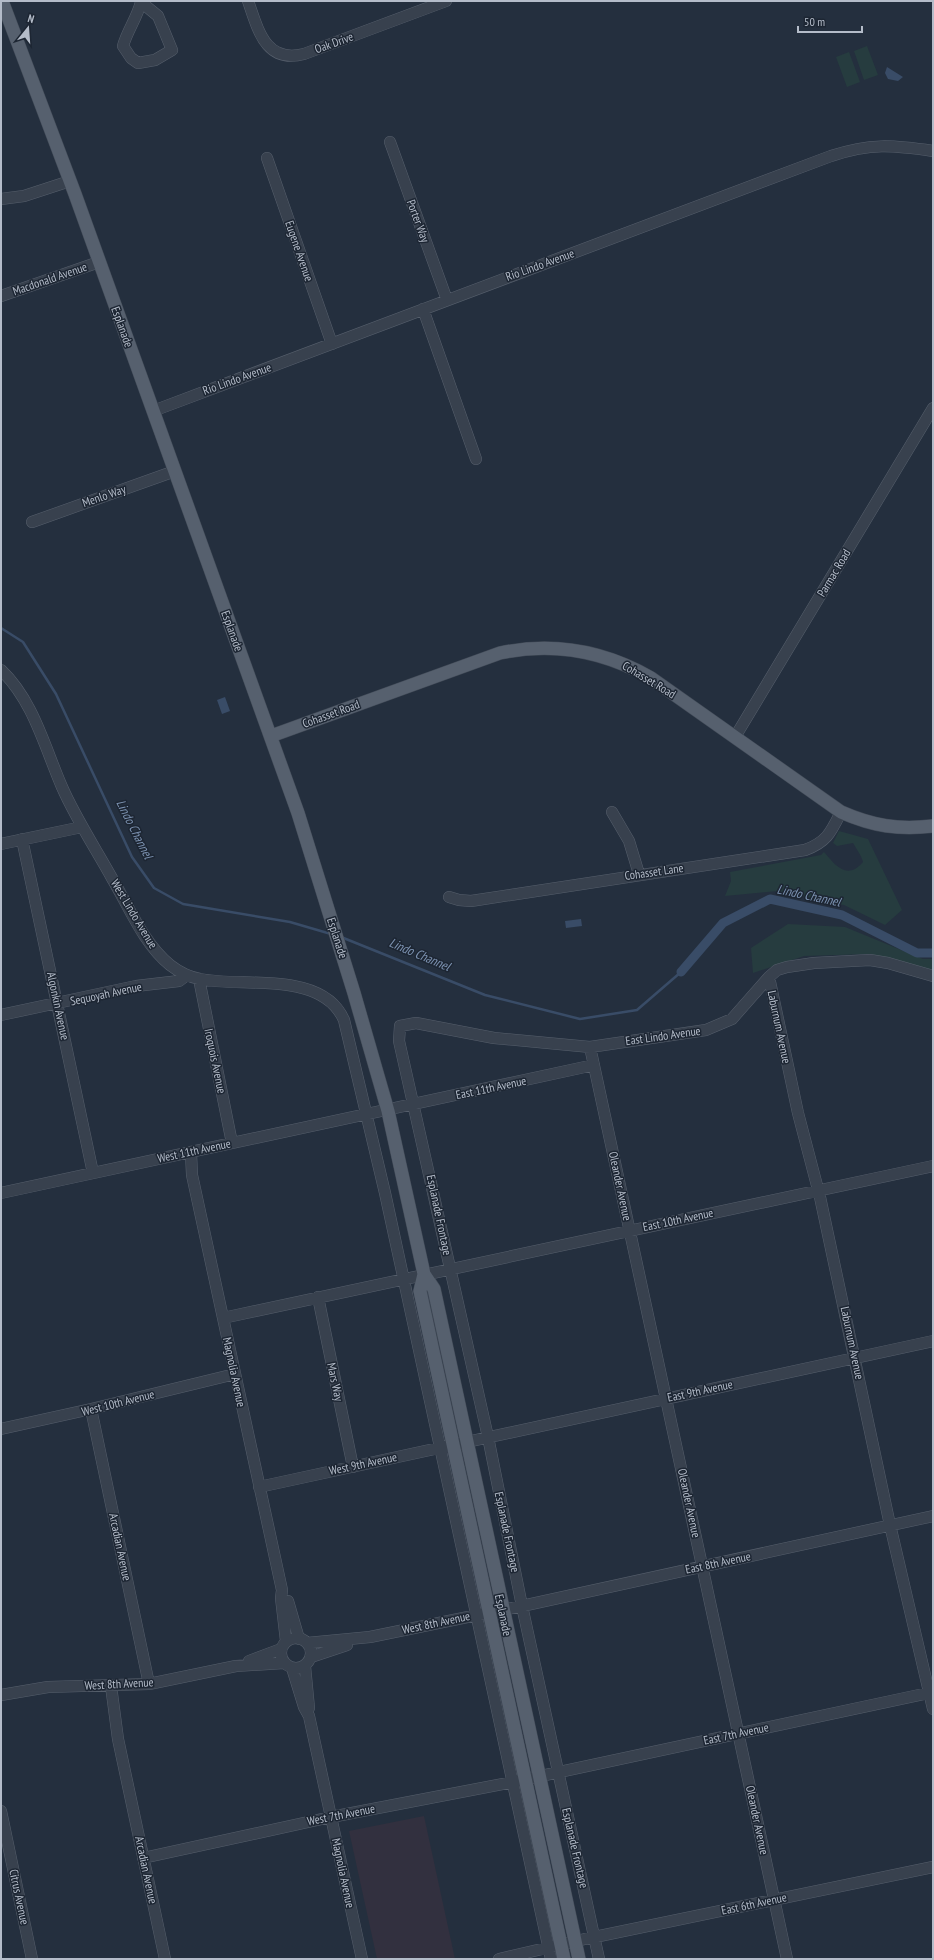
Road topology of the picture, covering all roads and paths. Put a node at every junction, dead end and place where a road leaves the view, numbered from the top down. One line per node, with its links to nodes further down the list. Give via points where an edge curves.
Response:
1 (2, 1): 8 (main road, Esplanade)
2 (248, 1): 3 (street, Oak Drive, via 264,42 273,50 292,56 304,54)
3 (446, 1)
4 (140, 2): 4 (street, via 138,15 125,37 123,46 130,58 138,63 155,60 172,50 158,16)
5 (390, 142): 12 (street, Porter Way)
6 (933, 151): 12 (street, Rio Lindo Avenue, via 896,145 857,149 831,156)
7 (267, 158): 14 (street, Eugene Avenue)
8 (70, 180): 9 (street, via 24,196); 10 (main road, Esplanade)
9 (1, 199)
10 (100, 262): 11 (street, Macdonald Avenue); 16 (main road, Esplanade)
11 (1, 296)
12 (447, 300): 13 (street, Rio Lindo Avenue)
13 (423, 309): 14 (street, Rio Lindo Avenue); 17 (street)
14 (332, 344): 16 (street, Rio Lindo Avenue)
15 (933, 408): 22 (street, Parmac Road)
16 (153, 411): 18 (main road, Esplanade)
17 (476, 459)
18 (175, 471): 19 (street, Menlo Way); 21 (main road, Esplanade)
19 (32, 522)
20 (1, 670): 26 (street, West Lindo Avenue, via 16,687 29,710)
21 (271, 736): 22 (main road, Cohasset Road, via 497,654 551,648 588,652 632,666); 41 (main road, Esplanade, via 298,813)
22 (735, 737): 24 (main road, Cohasset Road)
23 (612, 812): 29 (street, via 630,841)
24 (841, 812): 25 (main road, Cohasset Road, via 863,821 893,828); 29 (street, Cohasset Lane, via 825,840 805,850)
25 (933, 826)
26 (82, 827): 27 (street); 31 (street, West Lindo Avenue, via 148,940 166,961)
27 (22, 839): 28 (street); 35 (street, Algonkin Avenue)
28 (1, 844)
29 (639, 874): 30 (street, Cohasset Lane, via 471,901)
30 (449, 897)
31 (187, 975): 34 (street, West Lindo Avenue); 35 (street, Sequoyah Avenue, via 179,981 136,986)
32 (933, 976): 33 (street, East Lindo Avenue, via 870,960 829,961 787,967 777,970)
33 (769, 977): 38 (street, East Lindo Avenue, via 732,1018 706,1030); 47 (street, Laburnum Avenue, via 798,1113)
34 (199, 979): 42 (street, West Lindo Avenue, via 290,986 314,992 332,1002 347,1027); 43 (street, Iroquois Avenue)
35 (58, 1004): 36 (street, Sequoyah Avenue); 46 (street, Algonkin Avenue)
36 (1, 1015)
37 (416, 1023): 38 (street, East Lindo Avenue, via 494,1038); 40 (street, Esplanade Frontage, via 400,1026 399,1041)
38 (590, 1047): 39 (street, Oleander Avenue)
39 (594, 1065): 40 (street, East 11th Avenue); 49 (street, Oleander Avenue)
40 (414, 1104): 41 (street, East 11th Avenue); 50 (street, Esplanade Frontage)
41 (388, 1111): 42 (street, West 11th Avenue); 51 (main road, Esplanade)
42 (367, 1115): 43 (street, West 11th Avenue); 52 (street)
43 (232, 1143): 44 (street, West 11th Avenue)
44 (191, 1152): 46 (street, West 11th Avenue); 54 (street, Magnolia Avenue, via 192,1175)
45 (933, 1166): 47 (street, East 10th Avenue)
46 (93, 1173): 48 (street, West 11th Avenue)
47 (818, 1191): 49 (street, East 10th Avenue); 56 (street, Laburnum Avenue)
48 (1, 1193)
49 (630, 1230): 50 (street, East 10th Avenue); 58 (street, Oleander Avenue)
50 (450, 1268): 51 (street, East 10th Avenue); 61 (street, Esplanade Frontage)
51 (424, 1274): 52 (street); 62 (main road, Esplanade, via 434,1289); 63 (main road, Esplanade, via 420,1291)
52 (402, 1278): 53 (street); 64 (street)
53 (318, 1297): 54 (street); 65 (street, Mars Way)
54 (223, 1318): 57 (street, Magnolia Avenue)
55 (933, 1341): 56 (street, East 9th Avenue)
56 (855, 1358): 58 (street, East 9th Avenue); 68 (street, Laburnum Avenue)
57 (235, 1374): 59 (street, West 10th Avenue); 66 (street, Magnolia Avenue)
58 (667, 1398): 61 (street, East 9th Avenue); 69 (street, Oleander Avenue)
59 (91, 1409): 60 (street, West 10th Avenue); 80 (street, Arcadian Avenue)
60 (1, 1429)
61 (488, 1437): 62 (street, East 9th Avenue); 71 (street, Esplanade Frontage)
62 (467, 1441): 63 (street, West 9th Avenue); 72 (main road, Esplanade)
63 (453, 1444): 64 (street, West 9th Avenue); 72 (main road, Esplanade)
64 (439, 1447): 65 (street, West 9th Avenue); 73 (street)
65 (353, 1467): 66 (street, West 9th Avenue)
66 (259, 1487): 70 (street, Magnolia Avenue)
67 (933, 1516): 68 (street, East 8th Avenue)
68 (890, 1525): 69 (street, East 8th Avenue); 82 (street, Laburnum Avenue)
69 (702, 1566): 71 (street, East 8th Avenue); 86 (street, Oleander Avenue)
70 (282, 1590): 75 (street, Magnolia Avenue); 76 (street, Magnolia Avenue)
71 (522, 1606): 72 (street, East 8th Avenue); 87 (street, Esplanade Frontage)
72 (496, 1611): 73 (street, West 8th Avenue); 88 (main road, Esplanade); 89 (main road, Esplanade)
73 (475, 1615): 74 (street, West 8th Avenue); 89 (street)
74 (370, 1637): 75 (street, West 8th Avenue); 77 (street, West 8th Avenue)
75 (303, 1641): 76 (street, via 295,1638); 77 (street, via 310,1647)
76 (284, 1645): 78 (street, West 8th Avenue); 79 (street, via 280,1654)
77 (308, 1661): 79 (street, via 301,1668); 85 (street, Magnolia Avenue)
78 (236, 1666): 79 (street, West 8th Avenue); 80 (street, West 8th Avenue)
79 (288, 1666): 85 (street, Magnolia Avenue)
80 (149, 1684): 81 (street, West 8th Avenue)
81 (111, 1686): 83 (street, West 8th Avenue, via 48,1687); 92 (street, Arcadian Avenue, via 118,1739)
82 (931, 1693): 84 (street, Laburnum Avenue); 86 (street, East 7th Avenue)
83 (1, 1695)
84 (933, 1709)
85 (309, 1716): 91 (street, Magnolia Avenue)
86 (738, 1734): 87 (street, East 7th Avenue); 94 (street, Oleander Avenue)
87 (558, 1771): 88 (street, East 7th Avenue); 95 (street, Esplanade Frontage)
88 (539, 1776): 89 (street, West 7th Avenue); 96 (main road, Esplanade)
89 (519, 1780): 91 (street, West 7th Avenue); 97 (main road, Esplanade)
90 (1, 1811): 98 (street, Citrus Avenue)
91 (331, 1817): 92 (street, West 7th Avenue); 100 (street, Magnolia Avenue)
92 (143, 1858): 99 (street, Arcadian Avenue)
93 (933, 1867): 94 (street, East 6th Avenue)
94 (774, 1900): 95 (street, East 6th Avenue); 106 (street, Oleander Avenue)
95 (595, 1937): 96 (street, East 6th Avenue); 105 (street, Esplanade Frontage)
96 (575, 1941): 97 (street, East 6th Avenue); 104 (main road, Esplanade)
97 (555, 1946): 101 (street, East 6th Avenue); 102 (street); 103 (main road, Esplanade)
98 (32, 1959)
99 (165, 1959)
100 (362, 1959)
101 (499, 1959)
102 (551, 1959)
103 (564, 1959)
104 (579, 1959)
105 (600, 1959)
106 (787, 1959)

